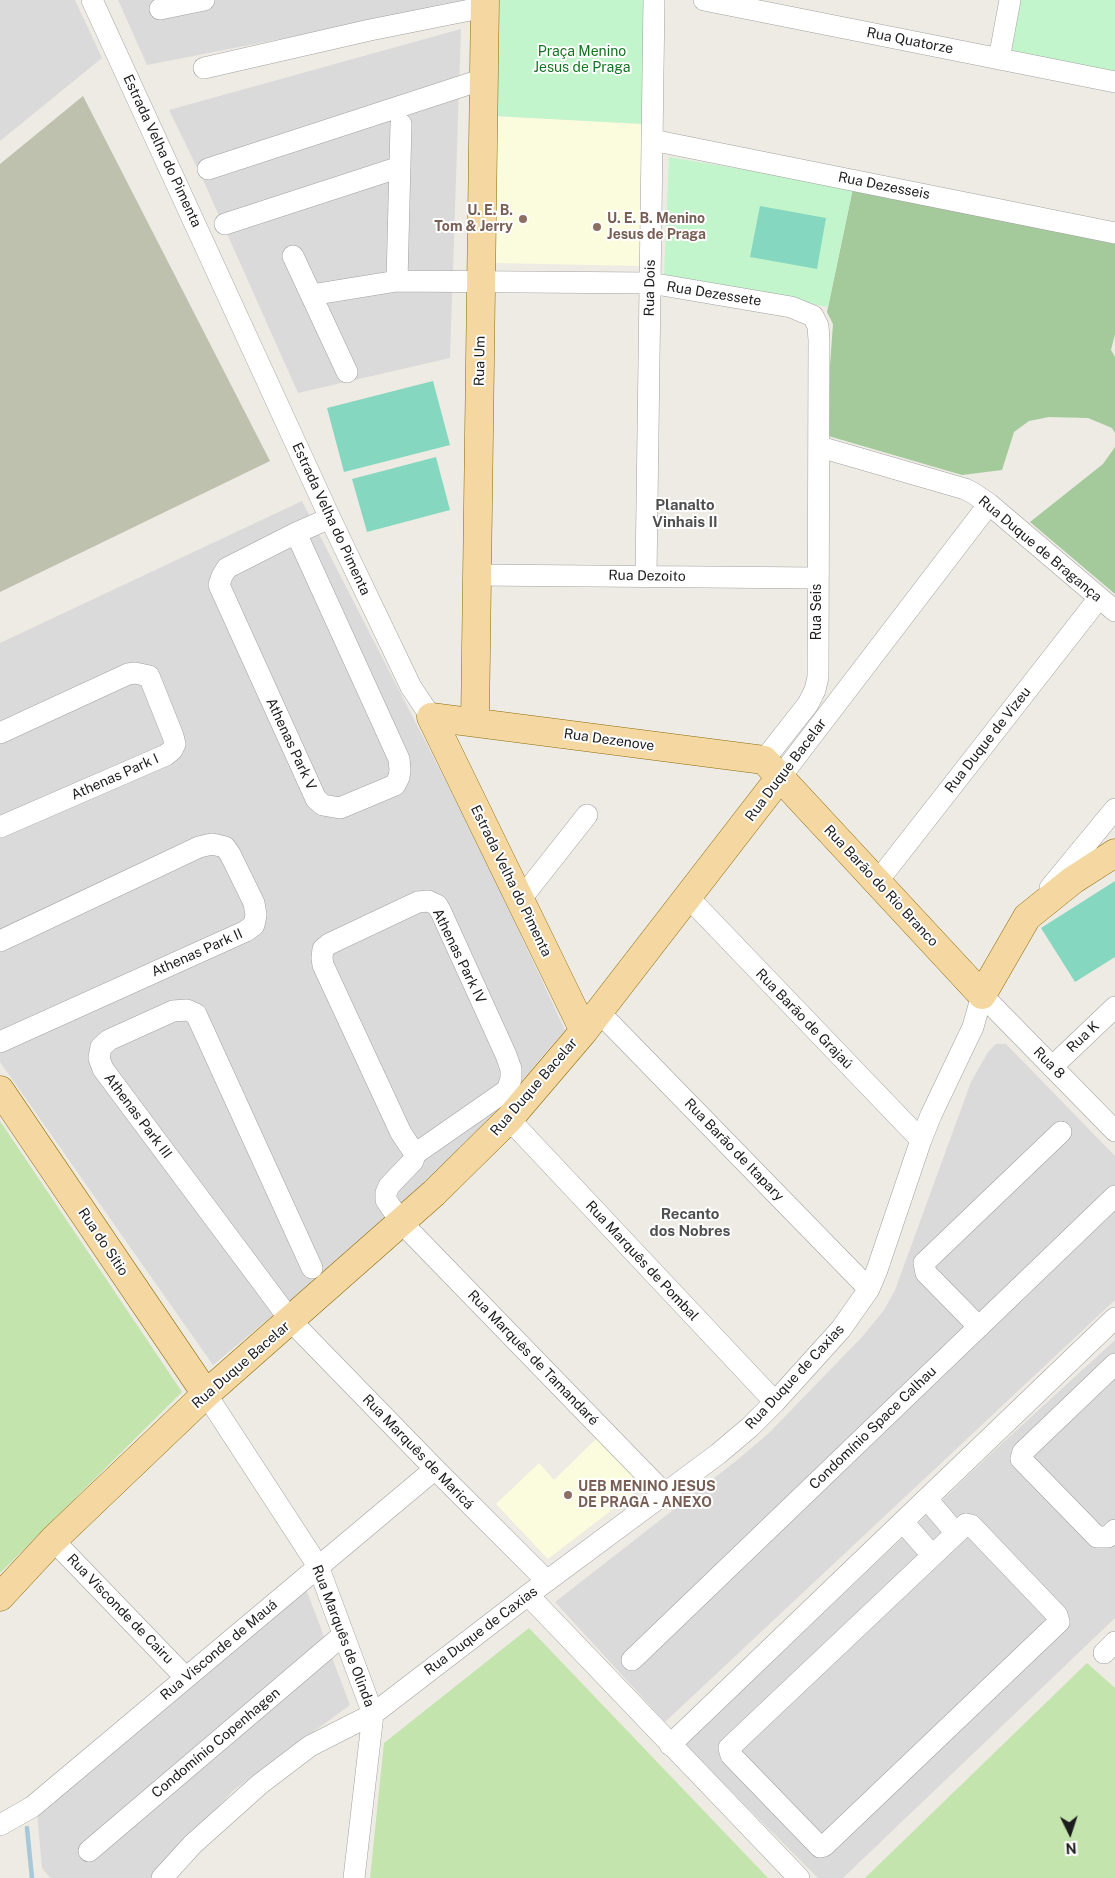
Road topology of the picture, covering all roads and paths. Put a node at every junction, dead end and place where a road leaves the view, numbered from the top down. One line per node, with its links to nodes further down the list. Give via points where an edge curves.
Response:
1 (92, 0): 26 (street, Estrada Velha do Pimenta)
2 (204, 0): 7 (street)
3 (654, 0): 13 (street, Rua Dois)
4 (704, 0): 8 (street, Rua Quatorze)
5 (1010, 0): 8 (street)
6 (485, 3): 9 (street); 11 (main road, Rua Um)
7 (160, 8)
8 (998, 59): 10 (street, Rua Quatorze)
9 (204, 68)
10 (1115, 82)
11 (472, 83): 15 (street); 20 (main road, Rua Um)
12 (401, 124): 14 (street)
13 (652, 140): 17 (street, Rua Dezesseis); 21 (street, Rua Dois)
14 (400, 168): 16 (street); 19 (street)
15 (208, 169)
16 (225, 224)
17 (1115, 233)
18 (294, 256): 22 (street)
19 (397, 281): 20 (street, Rua Dezessete); 22 (street, Rua Dezessete)
20 (482, 282): 21 (street, Rua Dezessete); 28 (main road, Rua Um)
21 (650, 283): 24 (street, Rua Dezessete, via 791,307 813,316 819,340); 29 (street, Rua Dois)
22 (311, 295): 23 (street)
23 (347, 372)
24 (820, 447): 25 (street, Rua Duque de Bragança, via 965,489); 30 (street, Rua Seis)
25 (989, 504): 31 (street, Rua Duque de Bragança); 35 (street, Rua Duque Bacelar)
26 (330, 518): 27 (street, Athenas Park V); 32 (street, Estrada Velha do Pimenta, via 410,687)
27 (296, 533): 27 (street, Athenas Park V, via 226,568 219,585 316,799 323,805 340,808 395,784 400,770 394,750)
28 (477, 574): 29 (street, Rua Dezoito); 33 (main road, Rua Um)
29 (646, 576): 30 (street, Rua Dezoito)
30 (817, 578): 35 (street, Rua Seis, via 818,677 815,690)
31 (1107, 605): 40 (street, Rua Duque de Vizeu)
32 (431, 717): 33 (main road, Rua Dezenove); 42 (main road, Estrada Velha do Pimenta)
33 (475, 722): 35 (main road, Rua Dezenove)
34 (0, 732): 38 (street, Athenas Park I, via 135,673 149,676 175,744 166,755)
35 (773, 768): 40 (main road, Rua Barão do Rio Branco); 41 (main road, Rua Duque Bacelar)
36 (1115, 809): 43 (street, Rua Duque de Caxias)
37 (587, 815): 42 (street)
38 (0, 827)
39 (1115, 853): 43 (main road, via 1073,880)
40 (876, 882): 45 (main road, Rua Barão do Rio Branco)
41 (688, 897): 47 (main road, Rua Duque Bacelar); 54 (street, Rua Barão de Grajaú)
42 (520, 900): 47 (main road, Estrada Velha do Pimenta)
43 (1028, 917): 45 (main road, Rua Duque de Caxias)
44 (0, 941): 48 (street, Athenas Park II, via 198,847 212,844 225,846 230,854 254,903 256,915 254,925 246,931)
45 (982, 995): 49 (street, Rua 8); 54 (street, Rua Duque de Caxias, via 973,1027)
46 (1115, 1007): 49 (street, Rua K)
47 (591, 1021): 51 (main road, Rua Duque Bacelar); 59 (street, Rua Barão de Itapary)
48 (0, 1042)
49 (1052, 1067): 52 (street, Rua 8)
50 (0, 1090): 64 (main road, Rua do Sítio)
51 (509, 1119): 57 (main road, Rua Duque Bacelar); 65 (street, Rua Marquês de Pombal)
52 (1115, 1131)
53 (1061, 1132): 62 (street, via 924,1263 926,1273)
54 (921, 1140): 59 (street, Rua Duque de Caxias)
55 (415, 1154): 55 (street, Athenas Park IV, via 507,1090 511,1079 506,1055 441,912 437,905 428,901 418,902 329,944 323,949 322,958 401,1133); 57 (street, Athenas Park IV, via 413,1161 386,1193 386,1200)
56 (1115, 1196): 62 (street, Condomínio Space Calhau)
57 (402, 1222): 61 (main road, Rua Duque Bacelar); 67 (street, Rua Marquês de Tamandaré)
58 (312, 1268): 61 (street, Athenas Park III, via 196,1014 188,1010 173,1010 109,1040 101,1048 99,1058 103,1069)
59 (869, 1289): 65 (street, Rua Duque de Caxias, via 841,1329)
60 (1115, 1318): 68 (street)
61 (291, 1321): 64 (main road, Rua Duque Bacelar); 66 (street, Rua Marquês de Maricá)
62 (979, 1327): 79 (street, Condomínio Space Calhau)
63 (1115, 1364): 70 (street, via 1023,1452 1021,1459 1097,1537 1108,1537)
64 (206, 1394): 72 (main road, Rua Duque Bacelar); 74 (street, Rua Marquês de Olinda)
65 (775, 1402): 67 (street, Rua Duque de Caxias, via 733,1441)
66 (435, 1470): 74 (street, Rua Visconde de Mauá); 75 (street, Rua Marquês de Maricá)
67 (664, 1493): 75 (street, Rua Duque de Caxias)
68 (927, 1499): 69 (street); 71 (street)
69 (907, 1526): 73 (street); 82 (street)
70 (1115, 1530)
71 (955, 1532): 73 (street); 73 (street, via 963,1525 971,1525 1058,1615 1059,1622 820,1847 731,1755 729,1748)
72 (53, 1540): 77 (main road, Rua Duque Bacelar); 80 (street, Rua Visconde de Cairu)
73 (932, 1555)
74 (318, 1566): 78 (street, Rua Marquês de Olinda); 80 (street, Rua Visconde de Mauá)
75 (547, 1581): 76 (street, Rua Duque de Caxias)
76 (528, 1595): 81 (street, Rua Duque de Caxias); 82 (street)
77 (0, 1596)
78 (343, 1635): 81 (street, Rua Marquês de Olinda); 84 (street, Condomínio Copenhagen)
79 (632, 1660)
80 (186, 1678): 83 (street, Rua Visconde de Mauá, via 32,1807)
81 (373, 1714): 85 (street, Rua Duque de Caxias, via 310,1746 260,1784 193,1844); 86 (street, Rua Marquês de Olinda)
82 (670, 1744): 87 (street)
83 (0, 1825)
84 (89, 1851)
85 (162, 1878)
86 (354, 1878)
87 (799, 1878)

